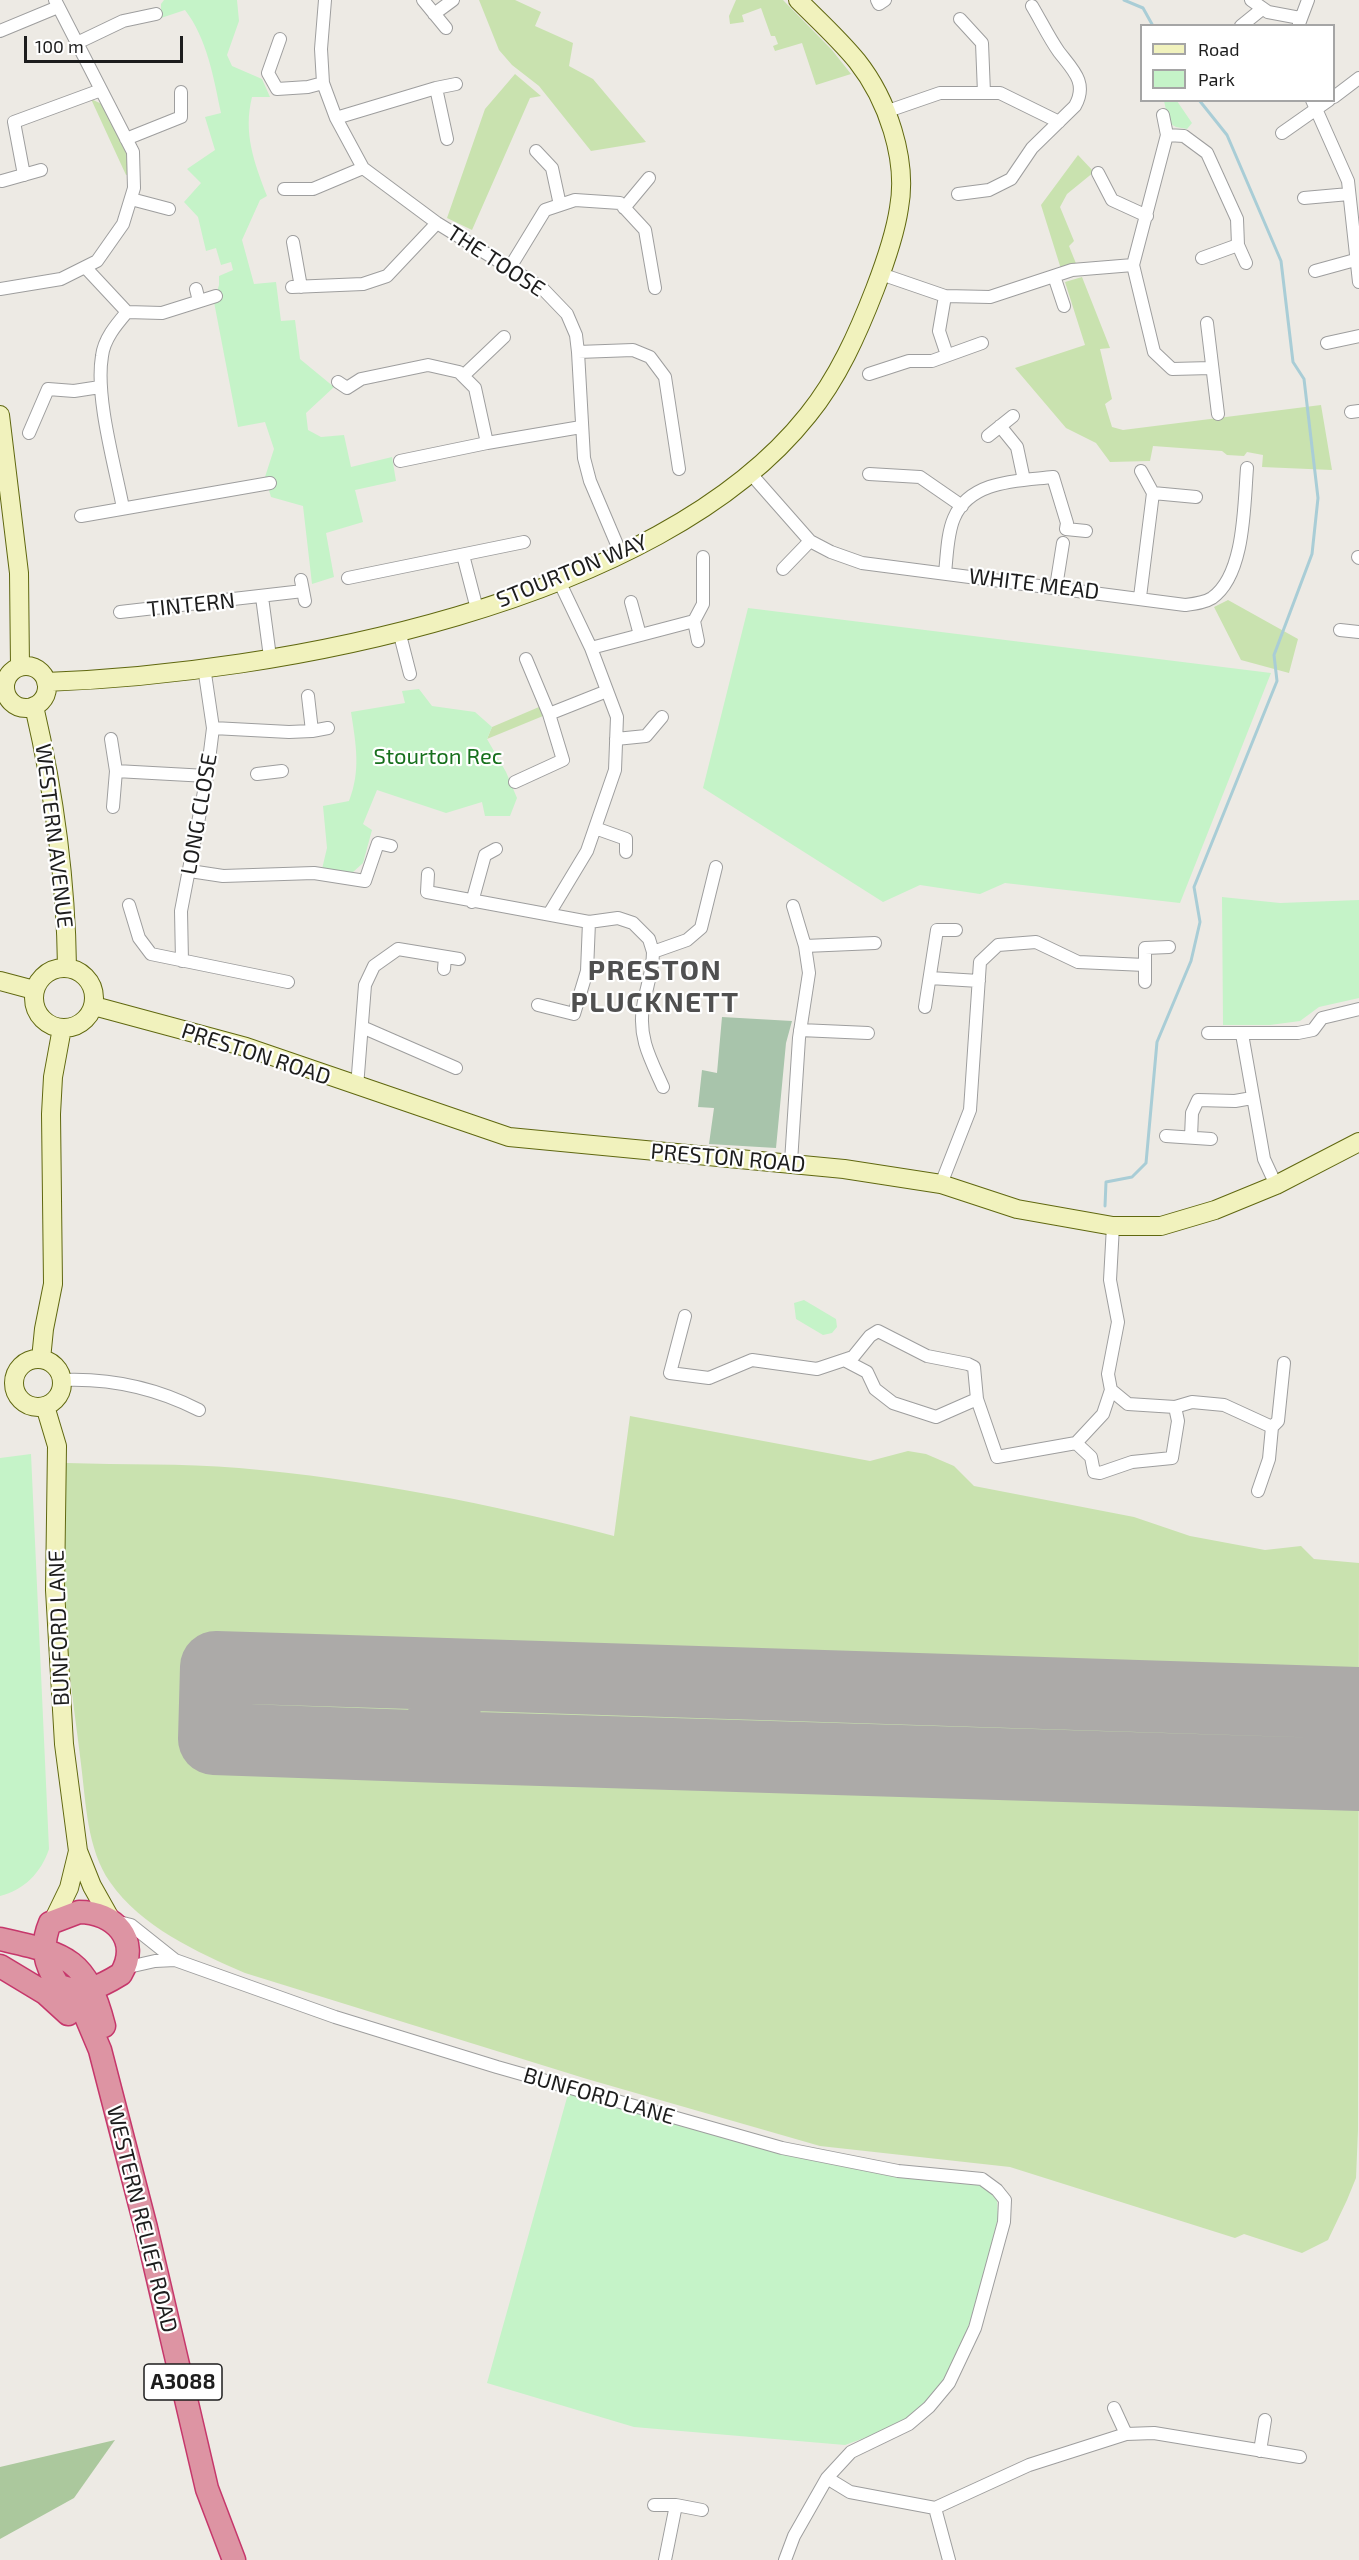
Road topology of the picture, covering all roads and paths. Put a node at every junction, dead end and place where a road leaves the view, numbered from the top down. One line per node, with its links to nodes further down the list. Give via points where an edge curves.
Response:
1 (325, 0): 22 (street, THE TOOSE)
2 (423, 0): 13 (street)
3 (453, 0): 13 (street)
4 (798, 0): 30 (street, STOURTON WAY, via 859,64)
5 (877, 0): 6 (street, via 879,4)
6 (885, 0)
7 (1251, 0): 11 (street)
8 (1308, 0): 15 (street)
9 (57, 3): 18 (street); 20 (street)
10 (1032, 6): 33 (street, via 1080,82 1080,98)
11 (1262, 9): 15 (street); 16 (street)
12 (156, 14): 20 (street, via 123,21)
13 (435, 14): 17 (street)
14 (960, 20): 27 (street, via 982,43)
15 (1299, 22)
16 (1243, 24)
17 (446, 28)
18 (0, 31)
19 (280, 39): 22 (street, via 268,73 277,89)
20 (77, 43): 25 (street)
21 (1359, 78): 28 (street)
22 (323, 83): 32 (street, THE TOOSE)
23 (456, 84): 24 (street)
24 (436, 87): 32 (street); 37 (street)
25 (101, 90): 36 (street); 42 (street, via 14,122)
26 (181, 93): 36 (street, via 181,117)
27 (984, 93): 30 (street, via 940,93); 33 (street, via 1000,93)
28 (1335, 96)
29 (1314, 105): 34 (street); 47 (street, via 1348,181)
30 (885, 112): 65 (street, STOURTON WAY, via 901,183 897,217)
31 (1163, 115): 35 (street)
32 (336, 118): 39 (street, THE TOOSE)
33 (1059, 122): 46 (street, via 1032,148 1011,179 989,190)
34 (1282, 133)
35 (1167, 135): 53 (street); 57 (street, via 1184,136 1207,153 1237,219)
36 (126, 139): 49 (street, via 133,152 134,188)
37 (447, 139)
38 (536, 151): 50 (street, via 552,168)
39 (363, 168): 45 (street, via 313,189); 55 (street, THE TOOSE)
40 (41, 170): 42 (street)
41 (1098, 173): 53 (street, via 1112,200)
42 (24, 175): 44 (street)
43 (649, 178): 52 (street)
44 (3, 181)
45 (284, 189)
46 (958, 194)
47 (1349, 194): 48 (street); 54 (street)
48 (1304, 198)
49 (130, 200): 51 (street); 62 (street, via 123,224 97,261)
50 (560, 205): 52 (street, via 575,200 620,203); 63 (street, via 545,210)
51 (169, 208)
52 (624, 208): 68 (street, via 645,230)
53 (1147, 216): 61 (street)
54 (1355, 216): 59 (street)
55 (437, 223): 56 (street, via 387,276 363,284 297,287); 63 (street, THE TOOSE)
56 (293, 242)
57 (1238, 245): 58 (street); 60 (street)
58 (1202, 258)
59 (1355, 260): 64 (street); 67 (street)
60 (1246, 263)
61 (1133, 265): 66 (street, via 1072,270); 81 (street, via 1154,352 1173,369)
62 (85, 267): 69 (street, via 61,279); 73 (street)
63 (509, 268): 79 (street, THE TOOSE, via 558,302 576,335)
64 (1314, 271)
65 (881, 274): 71 (street); 98 (street, STOURTON WAY, via 824,393 808,416)
66 (1054, 276): 71 (street, via 990,297); 72 (street)
67 (1359, 282)
68 (654, 288)
69 (0, 290)
70 (216, 296): 73 (street, via 198,295 162,313)
71 (945, 296): 80 (street, via 939,331)
72 (1064, 306)
73 (127, 312): 85 (street, via 113,328 102,354)
74 (1207, 323): 81 (street)
75 (1359, 336): 78 (street)
76 (504, 337): 83 (street)
77 (982, 343): 80 (street)
78 (1327, 343)
79 (578, 352): 90 (street, THE TOOSE); 96 (street, via 633,350 650,357 665,377)
80 (947, 355): 82 (street, via 932,361 909,361)
81 (1211, 368): 86 (street)
82 (869, 375)
83 (463, 376): 84 (street, via 428,365 361,379 347,388); 93 (street, via 475,388)
84 (338, 382)
85 (100, 387): 91 (street, via 48,389); 105 (street)
86 (1218, 414)
87 (0, 415): 134 (street, via 19,573)
88 (1013, 416): 89 (street)
89 (1000, 426): 92 (street); 100 (street, via 1017,447)
90 (581, 427): 93 (street); 111 (street, THE TOOSE, via 590,482)
91 (29, 433)
92 (988, 436)
93 (487, 442): 94 (street)
94 (400, 461)
95 (1246, 468): 121 (street, WHITE MEAD, via 1243,519 1234,569 1226,584 1212,598 1200,603 1185,605)
96 (679, 470)
97 (1141, 471): 102 (street)
98 (751, 474): 109 (street, WHITE MEAD); 111 (street, STOURTON WAY, via 657,537)
99 (869, 474): 104 (street, via 920,477)
100 (1024, 480): 104 (street, via 987,487); 108 (street, via 1053,477 1067,523)
101 (270, 483): 105 (street)
102 (1153, 493): 103 (street); 121 (street)
103 (1196, 497)
104 (962, 506): 115 (street, via 954,517)
105 (123, 508): 106 (street)
106 (81, 516)
107 (1086, 531): 108 (street)
108 (1065, 536): 118 (street)
109 (810, 541): 114 (street); 115 (street, WHITE MEAD, via 862,563)
110 (524, 542): 112 (street)
111 (621, 554): 117 (street, STOURTON WAY)
112 (463, 555): 116 (street); 123 (street)
113 (703, 557): 125 (street, via 703,604)
114 (783, 569)
115 (945, 573): 118 (street, WHITE MEAD)
116 (348, 576)
117 (559, 581): 123 (street, STOURTON WAY); 131 (street)
118 (1056, 587): 121 (street, WHITE MEAD)
119 (303, 590): 120 (street, TINTERN)
120 (262, 597): 124 (street, TINTERN); 132 (street, TINTERN)
121 (1140, 597)
122 (631, 602): 129 (street)
123 (477, 609): 127 (street, STOURTON WAY)
124 (120, 612)
125 (694, 621): 129 (street); 130 (street)
126 (1340, 630): 128 (street)
127 (399, 631): 132 (street, STOURTON WAY); 136 (street)
128 (1359, 632)
129 (640, 635): 131 (street)
130 (698, 641)
131 (591, 648): 138 (street)
132 (270, 657): 135 (street, STOURTON WAY)
133 (526, 659): 141 (street)
134 (20, 667): 137 (street, via 33,667); 140 (street, via 6,679 7,697 22,708)
135 (204, 667): 137 (street, STOURTON WAY, via 117,679); 143 (street, LONG CLOSE)
136 (410, 674)
137 (46, 682): 140 (street, via 43,699)
138 (607, 691): 141 (street); 147 (street, via 617,717)
139 (308, 696): 145 (street)
140 (34, 706): 174 (street, WESTERN AVENUE, via 46,758 61,865)
141 (549, 714): 152 (street, via 563,760)
142 (662, 717): 147 (street, via 646,736)
143 (213, 728): 145 (street); 151 (street, LONG CLOSE)
144 (328, 728): 145 (street)
145 (312, 731)
146 (111, 739): 148 (street)
147 (616, 739): 154 (street, via 615,770)
148 (116, 771): 151 (street); 153 (street)
149 (282, 771): 150 (street)
150 (257, 774)
151 (207, 776): 159 (street, LONG CLOSE)
152 (515, 782)
153 (113, 807)
154 (595, 828): 157 (street, via 626,839); 164 (street, via 587,851)
155 (391, 846): 159 (street, via 378,843 364,881 314,873 223,876)
156 (496, 849): 161 (street, via 485,855)
157 (626, 852)
158 (716, 867): 170 (street, via 701,928 687,940)
159 (190, 871): 172 (street, LONG CLOSE, via 181,911)
160 (428, 874): 161 (street, via 425,894)
161 (472, 902): 164 (street)
162 (129, 905): 172 (street, via 139,938 151,954)
163 (792, 906): 168 (street)
164 (549, 914): 165 (street)
165 (589, 922): 170 (street, via 618,918 633,923 649,939); 181 (street, via 587,971 574,1014)
166 (956, 930): 175 (street, via 937,930)
167 (875, 944): 168 (street)
168 (805, 946): 187 (street, via 809,973)
169 (1169, 947): 173 (street, via 1145,948)
170 (653, 952): 193 (street, via 642,1032 645,1049)
171 (459, 959): 185 (street, via 445,963 398,949 374,966 365,985)
172 (182, 961): 178 (street)
173 (1145, 964): 177 (street, via 1078,962 1036,942 998,945 980,962); 179 (street)
174 (67, 967): 180 (street, via 46,973); 182 (street, via 89,980)
175 (930, 978): 177 (street); 183 (street)
176 (0, 981): 180 (street)
177 (979, 981): 200 (street, via 970,1110)
178 (288, 982)
179 (1144, 982)
180 (34, 990): 186 (street, via 38,1014 52,1026)
181 (538, 1005)
182 (94, 1006): 186 (street, via 85,1020); 192 (street, PRESTON ROAD, via 246,1047)
183 (925, 1007)
184 (1359, 1009): 190 (street, via 1322,1018 1313,1030)
185 (362, 1027): 191 (street); 192 (street)
186 (62, 1028): 204 (street, via 51,1114 53,1284)
187 (800, 1030): 188 (street); 199 (street)
188 (868, 1033)
189 (1208, 1033): 190 (street)
190 (1242, 1034): 194 (street)
191 (456, 1068)
192 (357, 1087): 199 (street, PRESTON ROAD, via 510,1137)
193 (663, 1087)
194 (1252, 1098): 196 (street, via 1198,1100 1191,1113); 201 (street, via 1264,1159)
195 (1166, 1136): 196 (street)
196 (1191, 1137): 197 (street)
197 (1211, 1138)
198 (1359, 1142): 201 (street, PRESTON ROAD)
199 (791, 1162): 200 (street, PRESTON ROAD)
200 (941, 1184): 202 (street, PRESTON ROAD, via 1017,1209)
201 (1276, 1185): 202 (street, PRESTON ROAD, via 1215,1210 1161,1226)
202 (1113, 1226): 209 (street, via 1110,1280 1118,1322 1108,1374)
203 (685, 1316): 205 (street, via 670,1373 709,1378 752,1360 818,1369)
204 (41, 1359): 207 (street, via 21,1366); 208 (street, via 55,1366)
205 (846, 1361): 210 (street, via 867,1372 875,1389 893,1403 936,1417); 210 (street, via 878,1331 927,1356 974,1367)
206 (1284, 1363): 216 (street, via 1278,1421)
207 (7, 1378): 212 (street, via 23,1401)
208 (62, 1380): 212 (street, via 56,1399); 214 (street, via 139,1387)
209 (1111, 1390): 211 (street); 215 (street)
210 (977, 1399): 217 (street, via 997,1456)
211 (1128, 1404): 213 (street); 215 (street)
212 (45, 1406): 219 (street, BUNFORD LANE, via 57,1446 55,1590 59,1690)
213 (1175, 1407): 216 (street, via 1192,1402 1224,1405); 217 (street, via 1178,1421 1172,1458 1132,1462 1100,1473 1094,1472 1091,1457)
214 (199, 1410)
215 (1103, 1414): 217 (street)
216 (1272, 1427): 218 (street, via 1269,1459)
217 (1076, 1443)
218 (1258, 1491)
219 (78, 1851): 220 (street, BUNFORD LANE); 221 (street, BUNFORD LANE, via 69,1888)
220 (111, 1919): 221 (highway, via 79,1912); 226 (street, BUNFORD LANE, via 131,1925); 228 (highway, WESTERN RELIEF ROAD, via 125,1940 128,1954)
221 (52, 1922): 222 (highway); 224 (highway)
222 (0, 1934)
223 (0, 1939): 224 (highway, A3088)
224 (44, 1949): 229 (highway, via 47,1965); 230 (highway, A3088, via 75,1964)
225 (0, 1956): 229 (highway, A3088, via 48,1983)
226 (175, 1960): 228 (street, BUNFORD LANE, via 155,1961); 239 (street, BUNFORD LANE, via 346,2020 722,2132 898,2171 990,2183 1005,2200 1004,2222 975,2328 949,2383 909,2424 851,2452)
227 (0, 1966): 233 (highway, via 65,2010 80,2028 93,2064)
228 (123, 1971): 230 (highway); 231 (highway, WESTERN RELIEF ROAD / A3088)
229 (61, 1986): 230 (highway); 232 (highway, WESTERN RELIEF ROAD / A3088, via 84,2012)
230 (93, 1990): 231 (highway, A3088)
231 (104, 2026): 232 (highway, WESTERN RELIEF ROAD / A3088)
232 (100, 2050): 233 (highway, WESTERN RELIEF ROAD / A3088)
233 (106, 2078): 244 (highway, WESTERN RELIEF ROAD / A3088, via 146,2228 207,2489)
234 (1114, 2409): 236 (street)
235 (1265, 2420): 237 (street)
236 (1126, 2434): 237 (street, via 1154,2433); 242 (street, via 1029,2465)
237 (1260, 2451): 238 (street)
238 (1300, 2457)
239 (827, 2478): 242 (street, via 850,2492); 246 (street)
240 (654, 2505): 241 (street)
241 (676, 2505): 243 (street); 245 (street)
242 (935, 2508): 247 (street)
243 (702, 2510)
244 (234, 2560)
245 (665, 2560)
246 (785, 2560)
247 (949, 2560)

